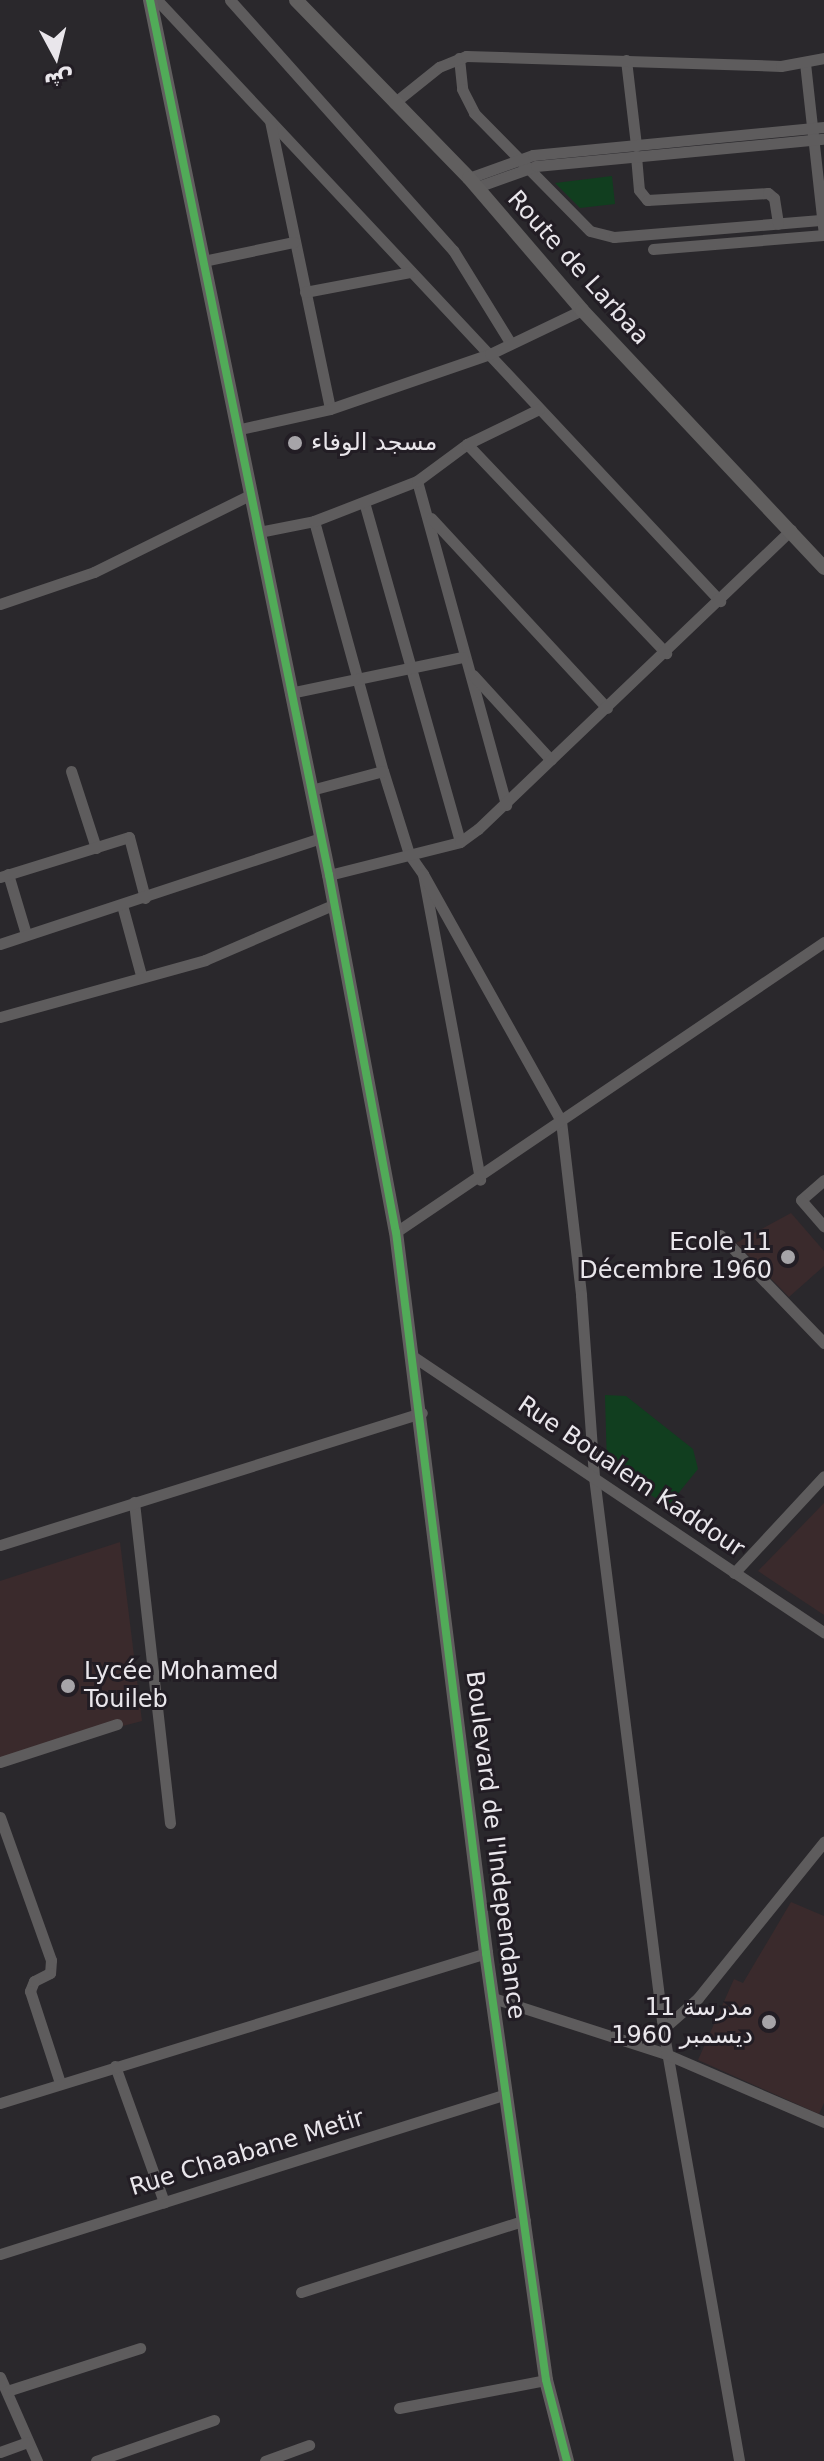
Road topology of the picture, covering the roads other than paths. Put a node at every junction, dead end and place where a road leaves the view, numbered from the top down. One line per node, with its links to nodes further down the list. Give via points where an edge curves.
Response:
1 (150, 0): 21 (street, Boulevard de l'Independance)
2 (157, 0): 10 (street)
3 (230, 0): 25 (street, via 453,250)
4 (296, 0): 9 (street, Route de Larbaa)
5 (459, 58): 7 (street); 9 (street); 13 (street, via 468,104)
6 (824, 58): 8 (street)
7 (626, 60): 8 (street); 12 (street)
8 (805, 63): 11 (street)
9 (394, 103): 15 (street, Route de Larbaa)
10 (270, 121): 19 (street); 22 (street)
11 (820, 133): 12 (street); 16 (street)
12 (636, 150): 13 (street); 14 (street); 17 (street, via 639,190 647,200 768,193 774,198)
13 (516, 158): 14 (street); 15 (street)
14 (525, 167): 15 (street); 17 (street, via 584,228 601,236)
15 (473, 183): 24 (street, Route de Larbaa)
16 (823, 220): 17 (street); 18 (street)
17 (778, 224)
18 (824, 235): 20 (street)
19 (294, 242): 21 (street); 23 (street)
20 (653, 249)
21 (203, 261): 29 (street, Boulevard de l'Independance)
22 (411, 272): 23 (street); 26 (street)
23 (305, 292): 27 (street)
24 (582, 310): 25 (street); 36 (street, Route de Larbaa)
25 (511, 344): 26 (street)
26 (490, 354): 27 (street); 28 (street)
27 (330, 409): 29 (street)
28 (539, 409): 30 (street); 39 (street)
29 (236, 430): 32 (street, Boulevard de l'Independance)
30 (467, 444): 31 (street); 41 (street)
31 (417, 481): 33 (street); 34 (street)
32 (250, 495): 37 (street, Boulevard de l'Independance); 40 (street, via 94,572)
33 (364, 502): 35 (street); 43 (street)
34 (429, 515): 42 (street); 47 (street)
35 (314, 521): 37 (street); 45 (street)
36 (791, 530): 38 (street, Route de Larbaa); 39 (street)
37 (259, 532): 46 (street, Boulevard de l'Independance)
38 (824, 568)
39 (720, 601): 41 (street)
40 (0, 604)
41 (666, 653): 47 (street)
42 (462, 657): 43 (street); 44 (street)
43 (412, 667): 45 (street); 54 (street)
44 (472, 674): 48 (street); 52 (street)
45 (358, 681): 46 (street); 50 (street)
46 (290, 693): 51 (street, Boulevard de l'Independance)
47 (607, 708): 48 (street)
48 (551, 760): 52 (street)
49 (71, 771): 55 (street)
50 (383, 771): 51 (street); 56 (street)
51 (311, 790): 53 (street, Boulevard de l'Independance)
52 (506, 805): 54 (street)
53 (320, 838): 58 (street, Boulevard de l'Independance); 60 (street)
54 (460, 842): 56 (street)
55 (96, 848): 59 (street); 60 (street, via 129,837)
56 (409, 854): 57 (street); 58 (street)
57 (423, 874): 68 (street); 69 (street)
58 (329, 875): 62 (street, Boulevard de l'Independance)
59 (4, 876): 63 (street)
60 (145, 898): 61 (street)
61 (122, 905): 63 (street); 66 (street)
62 (333, 905): 66 (street, via 205,960); 72 (street, Boulevard de l'Independance)
63 (26, 934): 65 (street)
64 (824, 942): 68 (street)
65 (0, 944)
66 (141, 975): 67 (street)
67 (0, 1017)
68 (561, 1121): 69 (street); 78 (street)
69 (480, 1180): 72 (street)
70 (824, 1180): 71 (street, via 801,1200)
71 (824, 1226)
72 (396, 1232): 75 (street, Boulevard de l'Independance)
73 (720, 1235): 74 (street)
74 (824, 1343)
75 (414, 1357): 76 (street, Boulevard de l'Independance); 78 (street, Rue Boualem Kaddour)
76 (422, 1413): 79 (street); 88 (street, Boulevard de l'Independance)
77 (824, 1476): 81 (street)
78 (594, 1477): 81 (street, Rue Boualem Kaddour); 90 (street)
79 (134, 1502): 80 (street); 86 (street)
80 (0, 1545)
81 (734, 1573): 82 (street, Rue Boualem Kaddour)
82 (824, 1632)
83 (117, 1724): 84 (street)
84 (0, 1762)
85 (0, 1817): 93 (street, via 51,1960 50,1973 34,1981 30,1991)
86 (170, 1823)
87 (824, 1842): 90 (street, via 698,1998)
88 (486, 1953): 89 (street, Boulevard de l'Independance); 92 (street)
89 (493, 1998): 91 (street); 94 (street, Boulevard de l'Independance)
90 (663, 2029): 91 (street)
91 (666, 2054): 96 (street); 114 (street)
92 (115, 2066): 93 (street); 97 (street)
93 (60, 2083): 95 (street)
94 (506, 2094): 97 (street, Rue Chaabane Metir); 98 (street, Boulevard de l'Independance)
95 (0, 2103)
96 (824, 2122)
97 (164, 2202): 99 (street, Rue Chaabane Metir)
98 (525, 2220): 100 (street); 103 (street, Boulevard de l'Independance)
99 (0, 2254)
100 (301, 2292)
101 (140, 2348): 104 (street)
102 (0, 2377): 104 (street)
103 (546, 2380): 105 (street); 113 (street, Boulevard de l'Independance)
104 (7, 2391): 107 (street)
105 (399, 2408)
106 (214, 2420): 111 (street)
107 (27, 2442): 109 (street); 110 (street)
108 (309, 2445): 112 (street)
109 (0, 2452)
110 (37, 2461)
111 (96, 2461)
112 (265, 2461)
113 (567, 2461)
114 (739, 2461)

